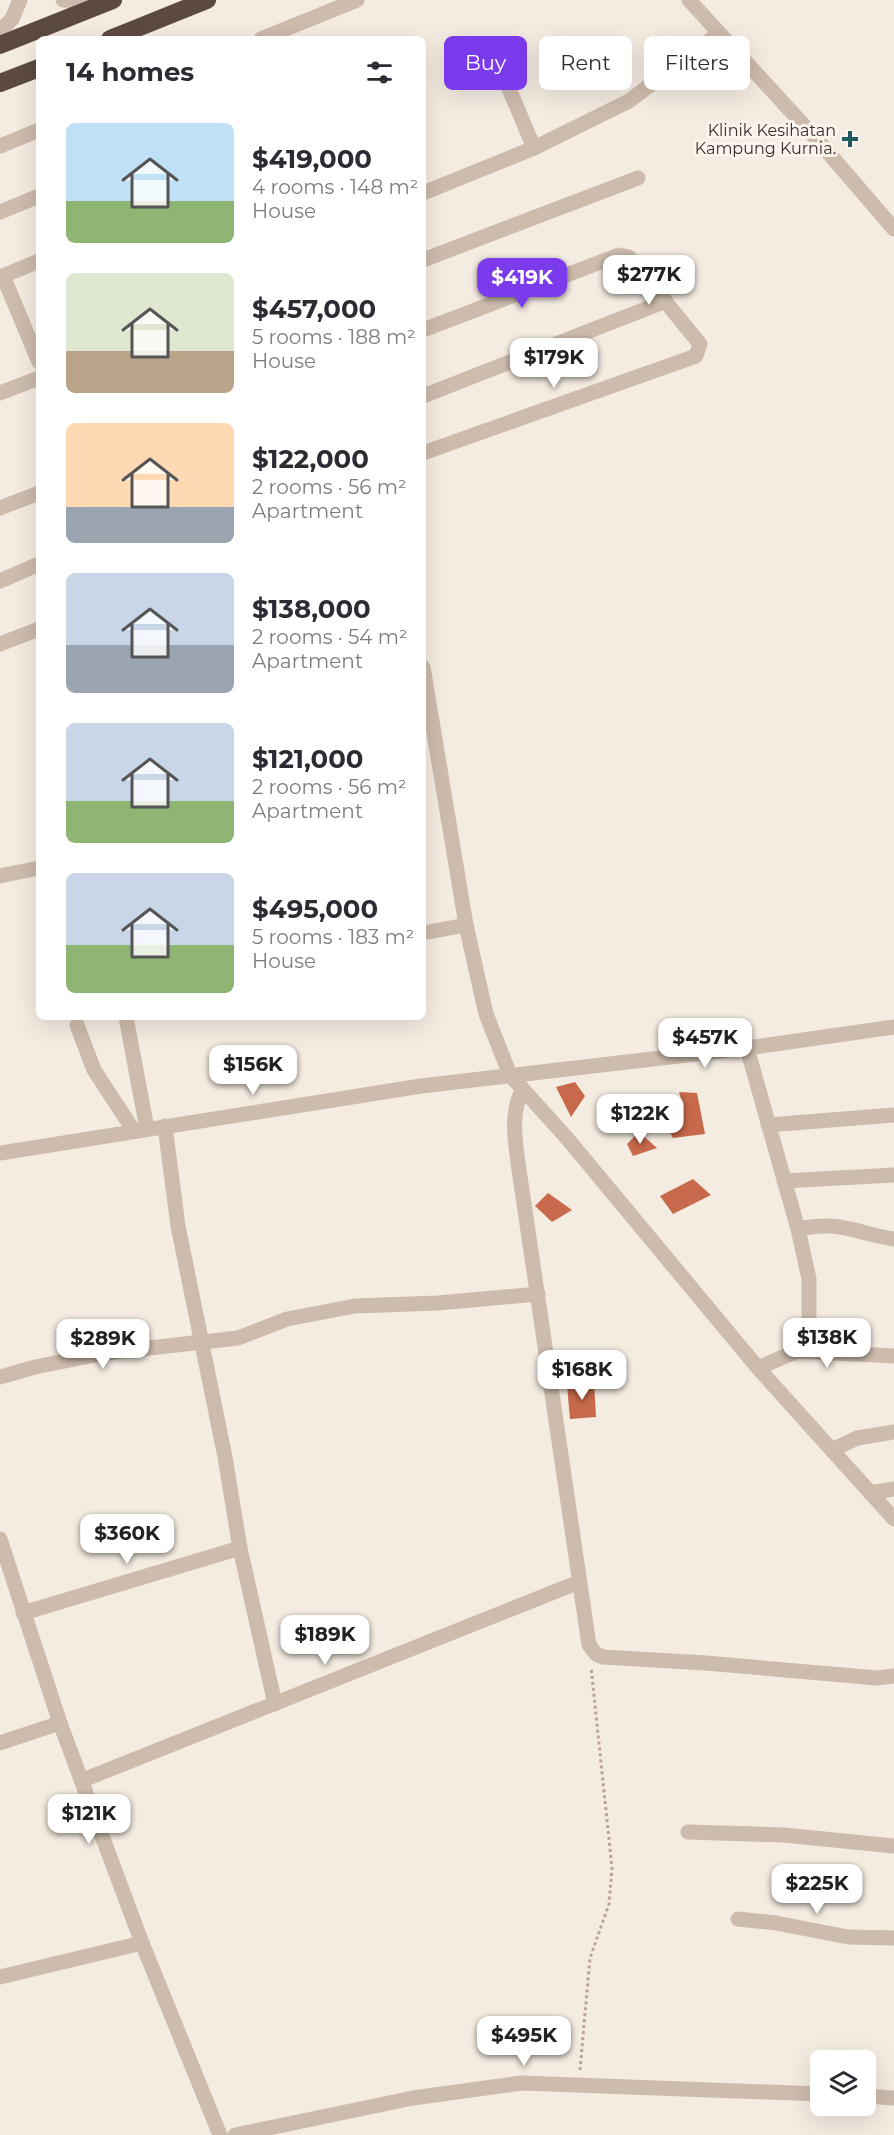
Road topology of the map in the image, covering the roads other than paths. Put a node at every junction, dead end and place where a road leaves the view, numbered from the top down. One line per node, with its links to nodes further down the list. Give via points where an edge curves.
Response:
1 (20, 0): 7 (street, via 12,19)
2 (63, 0): 6 (street)
3 (207, 0): 9 (highway)
4 (357, 0): 10 (street)
5 (689, 0): 8 (street)
6 (112, 1): 11 (highway)
7 (0, 31)
8 (719, 33): 17 (street, via 629,100); 22 (street)
9 (117, 36)
10 (268, 36)
11 (0, 45)
12 (36, 69): 13 (highway)
13 (0, 83)
14 (510, 90): 17 (street)
15 (36, 131): 16 (street)
16 (0, 146)
17 (534, 148): 19 (street)
18 (638, 178): 23 (street)
19 (426, 192)
20 (36, 197): 21 (street)
21 (0, 212)
22 (894, 229)
23 (426, 259)
24 (36, 262): 25 (street)
25 (1, 277): 28 (street)
26 (666, 301): 27 (street, via 629,257 619,255); 31 (street); 32 (street, via 698,338 700,351 696,356)
27 (426, 329)
28 (36, 355)
29 (36, 379): 30 (street)
30 (0, 393)
31 (426, 395)
32 (426, 452)
33 (36, 493): 34 (street)
34 (0, 508)
35 (36, 565): 36 (street)
36 (0, 581)
37 (36, 630): 38 (street)
38 (0, 644)
39 (426, 685): 42 (street)
40 (36, 869): 41 (street)
41 (0, 876)
42 (466, 925): 43 (street); 48 (street, via 486,1014)
43 (426, 932)
44 (126, 1020): 53 (street)
45 (77, 1025): 53 (street, via 94,1070)
46 (894, 1027): 47 (street)
47 (747, 1048): 48 (street); 51 (street)
48 (510, 1075): 49 (street); 52 (street)
49 (523, 1089): 59 (street, via 514,1130); 63 (street)
50 (894, 1115): 51 (street)
51 (768, 1125): 56 (street)
52 (165, 1126): 53 (street); 60 (street)
53 (140, 1130): 54 (street)
54 (0, 1153)
55 (894, 1175): 56 (street)
56 (784, 1180): 57 (street)
57 (798, 1229): 58 (street, via 836,1225); 61 (street, via 809,1279 809,1306 805,1338)
58 (894, 1239)
59 (538, 1294): 60 (street, via 355,1306 287,1319 237,1338); 72 (street)
60 (200, 1341): 64 (street, via 105,1353); 71 (street)
61 (797, 1351): 62 (street); 63 (street)
62 (894, 1356)
63 (758, 1368): 66 (street)
64 (0, 1377)
65 (894, 1432): 66 (street, via 857,1438)
66 (832, 1450): 68 (street)
67 (894, 1489): 68 (street)
68 (870, 1493): 69 (street)
69 (894, 1519)
70 (0, 1539): 73 (street)
71 (240, 1548): 73 (street); 75 (street)
72 (579, 1582): 74 (street, via 589,1645 603,1657 877,1678); 75 (street)
73 (23, 1613): 76 (street)
74 (894, 1676)
75 (275, 1704): 78 (street)
76 (60, 1723): 77 (street); 78 (street)
77 (0, 1743)
78 (83, 1780): 83 (street)
79 (688, 1832): 80 (street, via 784,1835)
80 (894, 1846)
81 (738, 1920): 82 (street, via 848,1937)
82 (894, 1938)
83 (142, 1943): 84 (street); 88 (street)
84 (0, 1977)
85 (810, 2094): 89 (street, via 522,2083 468,2089)
86 (876, 2097): 87 (street)
87 (894, 2098)
88 (220, 2135)
89 (236, 2135)

